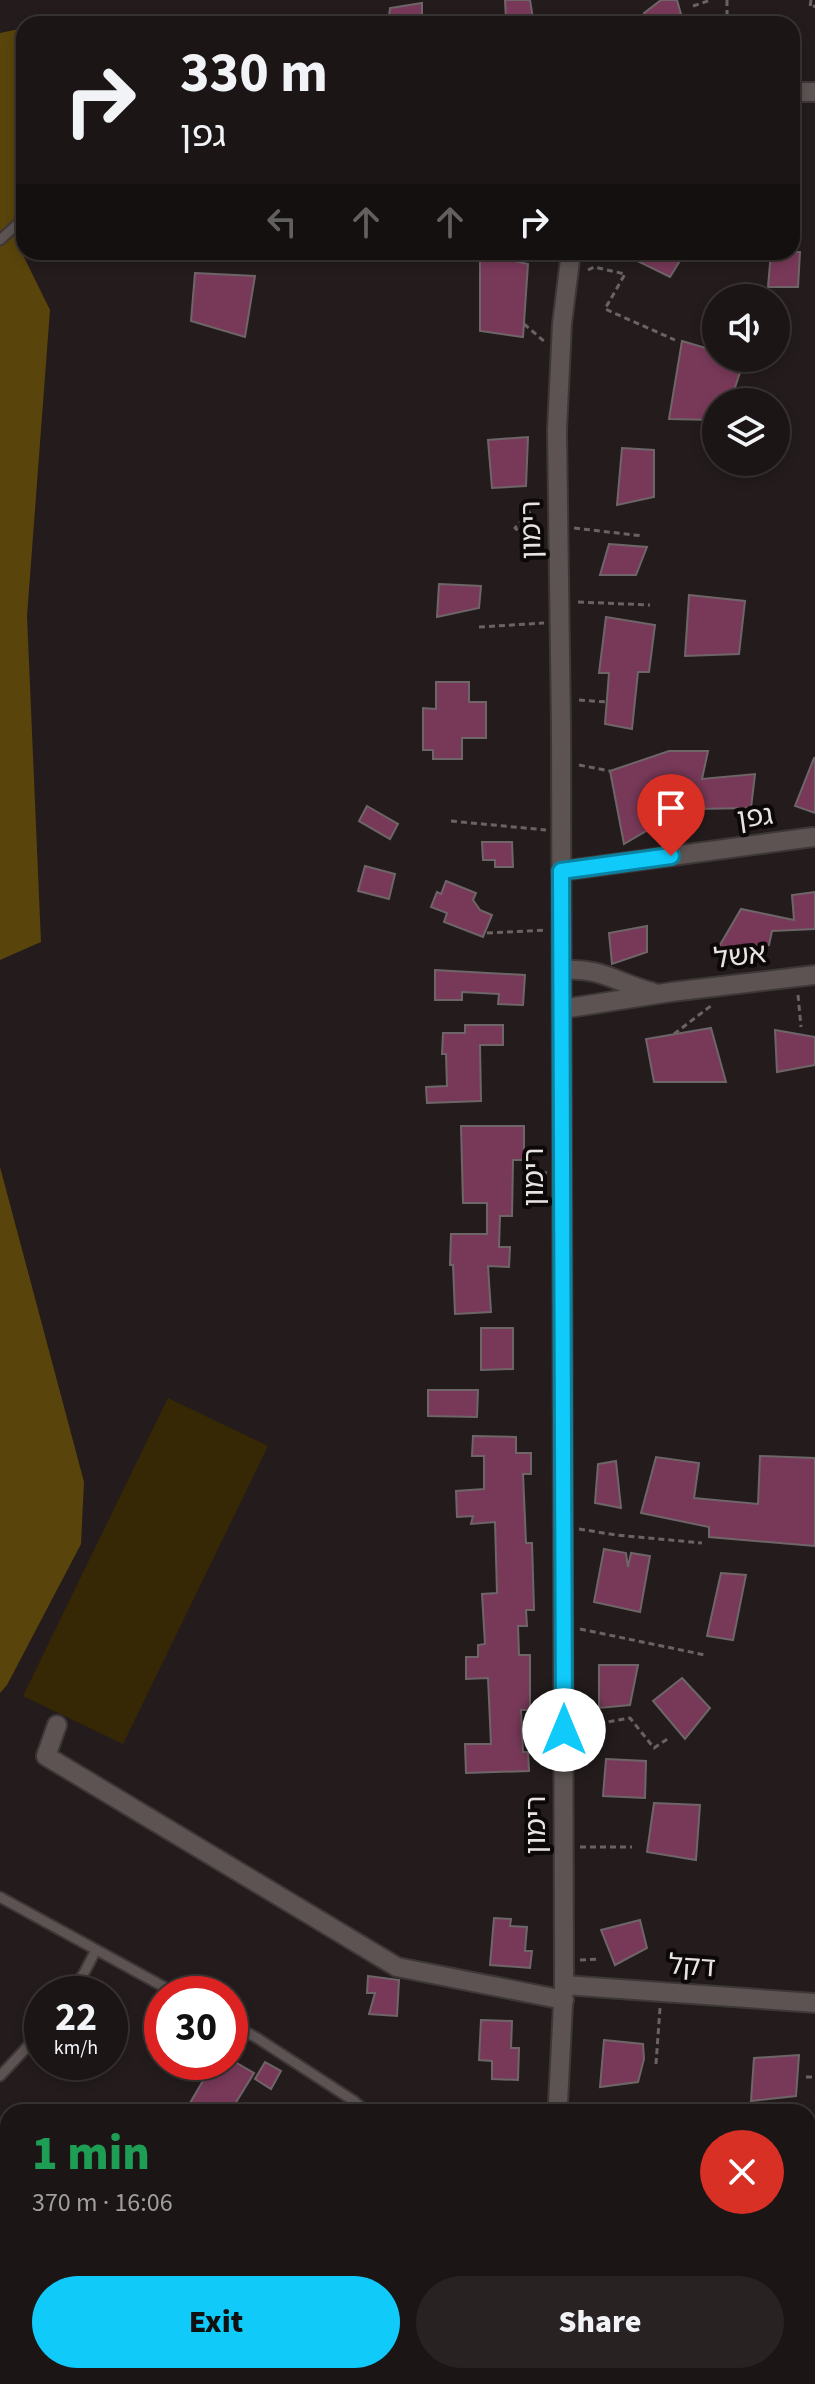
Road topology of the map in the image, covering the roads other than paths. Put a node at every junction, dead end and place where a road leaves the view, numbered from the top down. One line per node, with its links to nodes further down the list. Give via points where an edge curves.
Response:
1 (16, 225): 2 (lane)
2 (0, 240)
3 (570, 260): 5 (street, רימון, via 560,355 558,479)
4 (813, 837): 5 (street, גפן)
5 (561, 871): 6 (street, רימון)
6 (562, 970): 8 (street, אשל, via 597,971 651,992); 9 (street, רימון)
7 (806, 976): 8 (street, אשל)
8 (671, 992): 9 (street, אשל)
9 (562, 1009): 15 (street, רימון)
10 (57, 1725): 15 (street, דקל, via 46,1756 397,1967)
11 (0, 1897): 12 (lane)
12 (96, 1950): 13 (lane); 14 (lane)
13 (82, 1976)
14 (144, 1976)
15 (564, 1993): 16 (street, דקל, via 661,1992); 20 (street, רימון)
16 (815, 2003)
17 (248, 2033): 21 (lane)
18 (24, 2050): 19 (lane)
19 (0, 2076)
20 (558, 2103)
21 (356, 2104)

